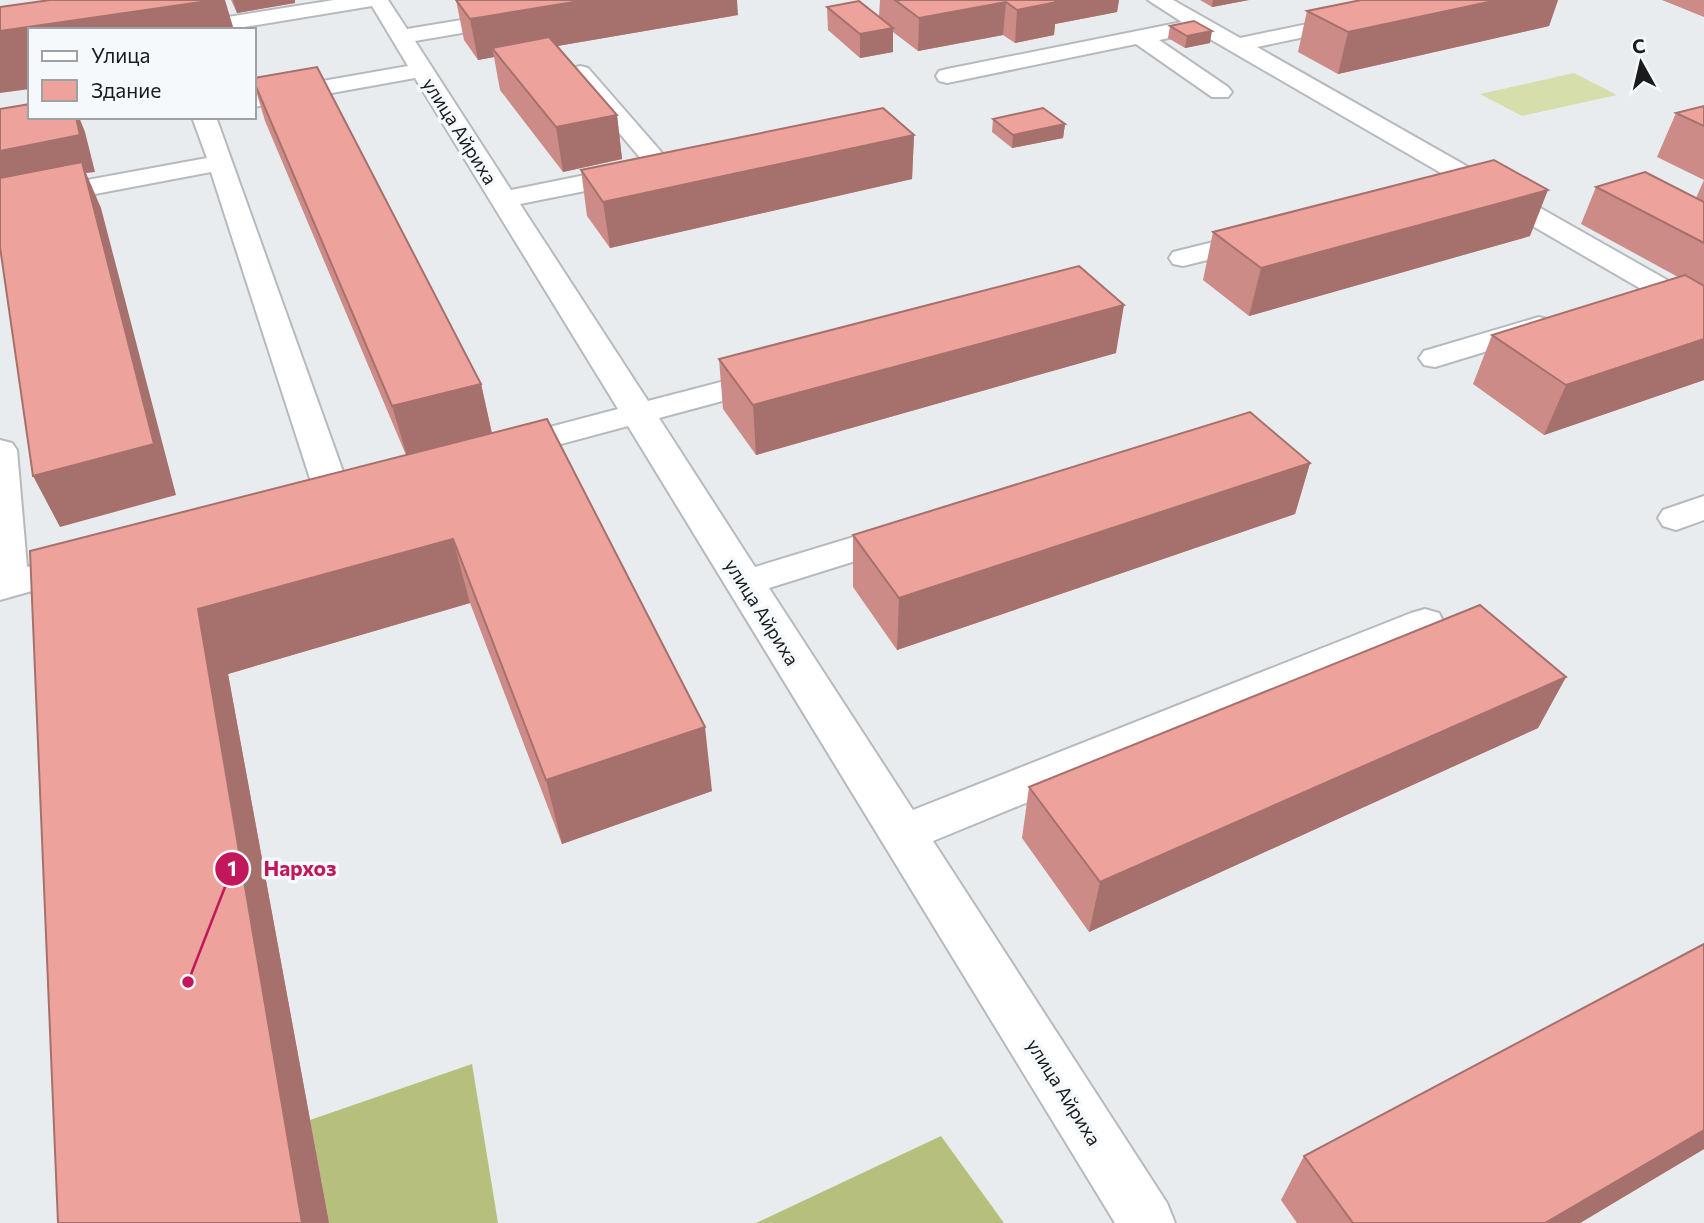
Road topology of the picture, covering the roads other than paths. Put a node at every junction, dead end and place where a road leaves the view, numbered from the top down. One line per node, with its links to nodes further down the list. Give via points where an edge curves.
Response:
1 (619, 0): 4 (street)
2 (1158, 0): 6 (street)
3 (1453, 0): 8 (street)
4 (391, 13): 5 (street); 9 (street, улица Айриха)
5 (195, 22)
6 (1201, 25): 7 (street); 8 (street)
7 (1140, 37): 11 (street); 12 (street)
8 (1237, 45): 18 (street)
9 (422, 71): 13 (street); 20 (street, улица Айриха)
10 (580, 73): 17 (street)
11 (947, 76)
12 (1220, 92)
13 (256, 100)
14 (205, 119): 16 (street)
15 (687, 162): 17 (street)
16 (221, 163): 21 (street); 33 (street)
17 (661, 167): 20 (street)
18 (1477, 183): 19 (street); 24 (street)
19 (1437, 193)
20 (503, 199): 30 (street, улица Айриха)
21 (0, 204)
22 (1276, 234): 23 (street)
23 (1183, 258)
24 (1662, 288): 25 (street); 26 (street)
25 (1622, 301)
26 (1704, 313)
27 (1568, 317): 28 (street)
28 (1435, 358)
29 (800, 370): 30 (street)
30 (638, 414): 32 (street); 36 (street, улица Айриха)
31 (0, 450): 37 (street)
32 (479, 456)
33 (333, 494)
34 (930, 525): 36 (street)
35 (118, 554): 37 (street)
36 (744, 583): 39 (street, улица Айриха)
37 (5, 585)
38 (1424, 624): 39 (street)
39 (902, 834): 40 (street, улица Айриха)
40 (1147, 1223)

